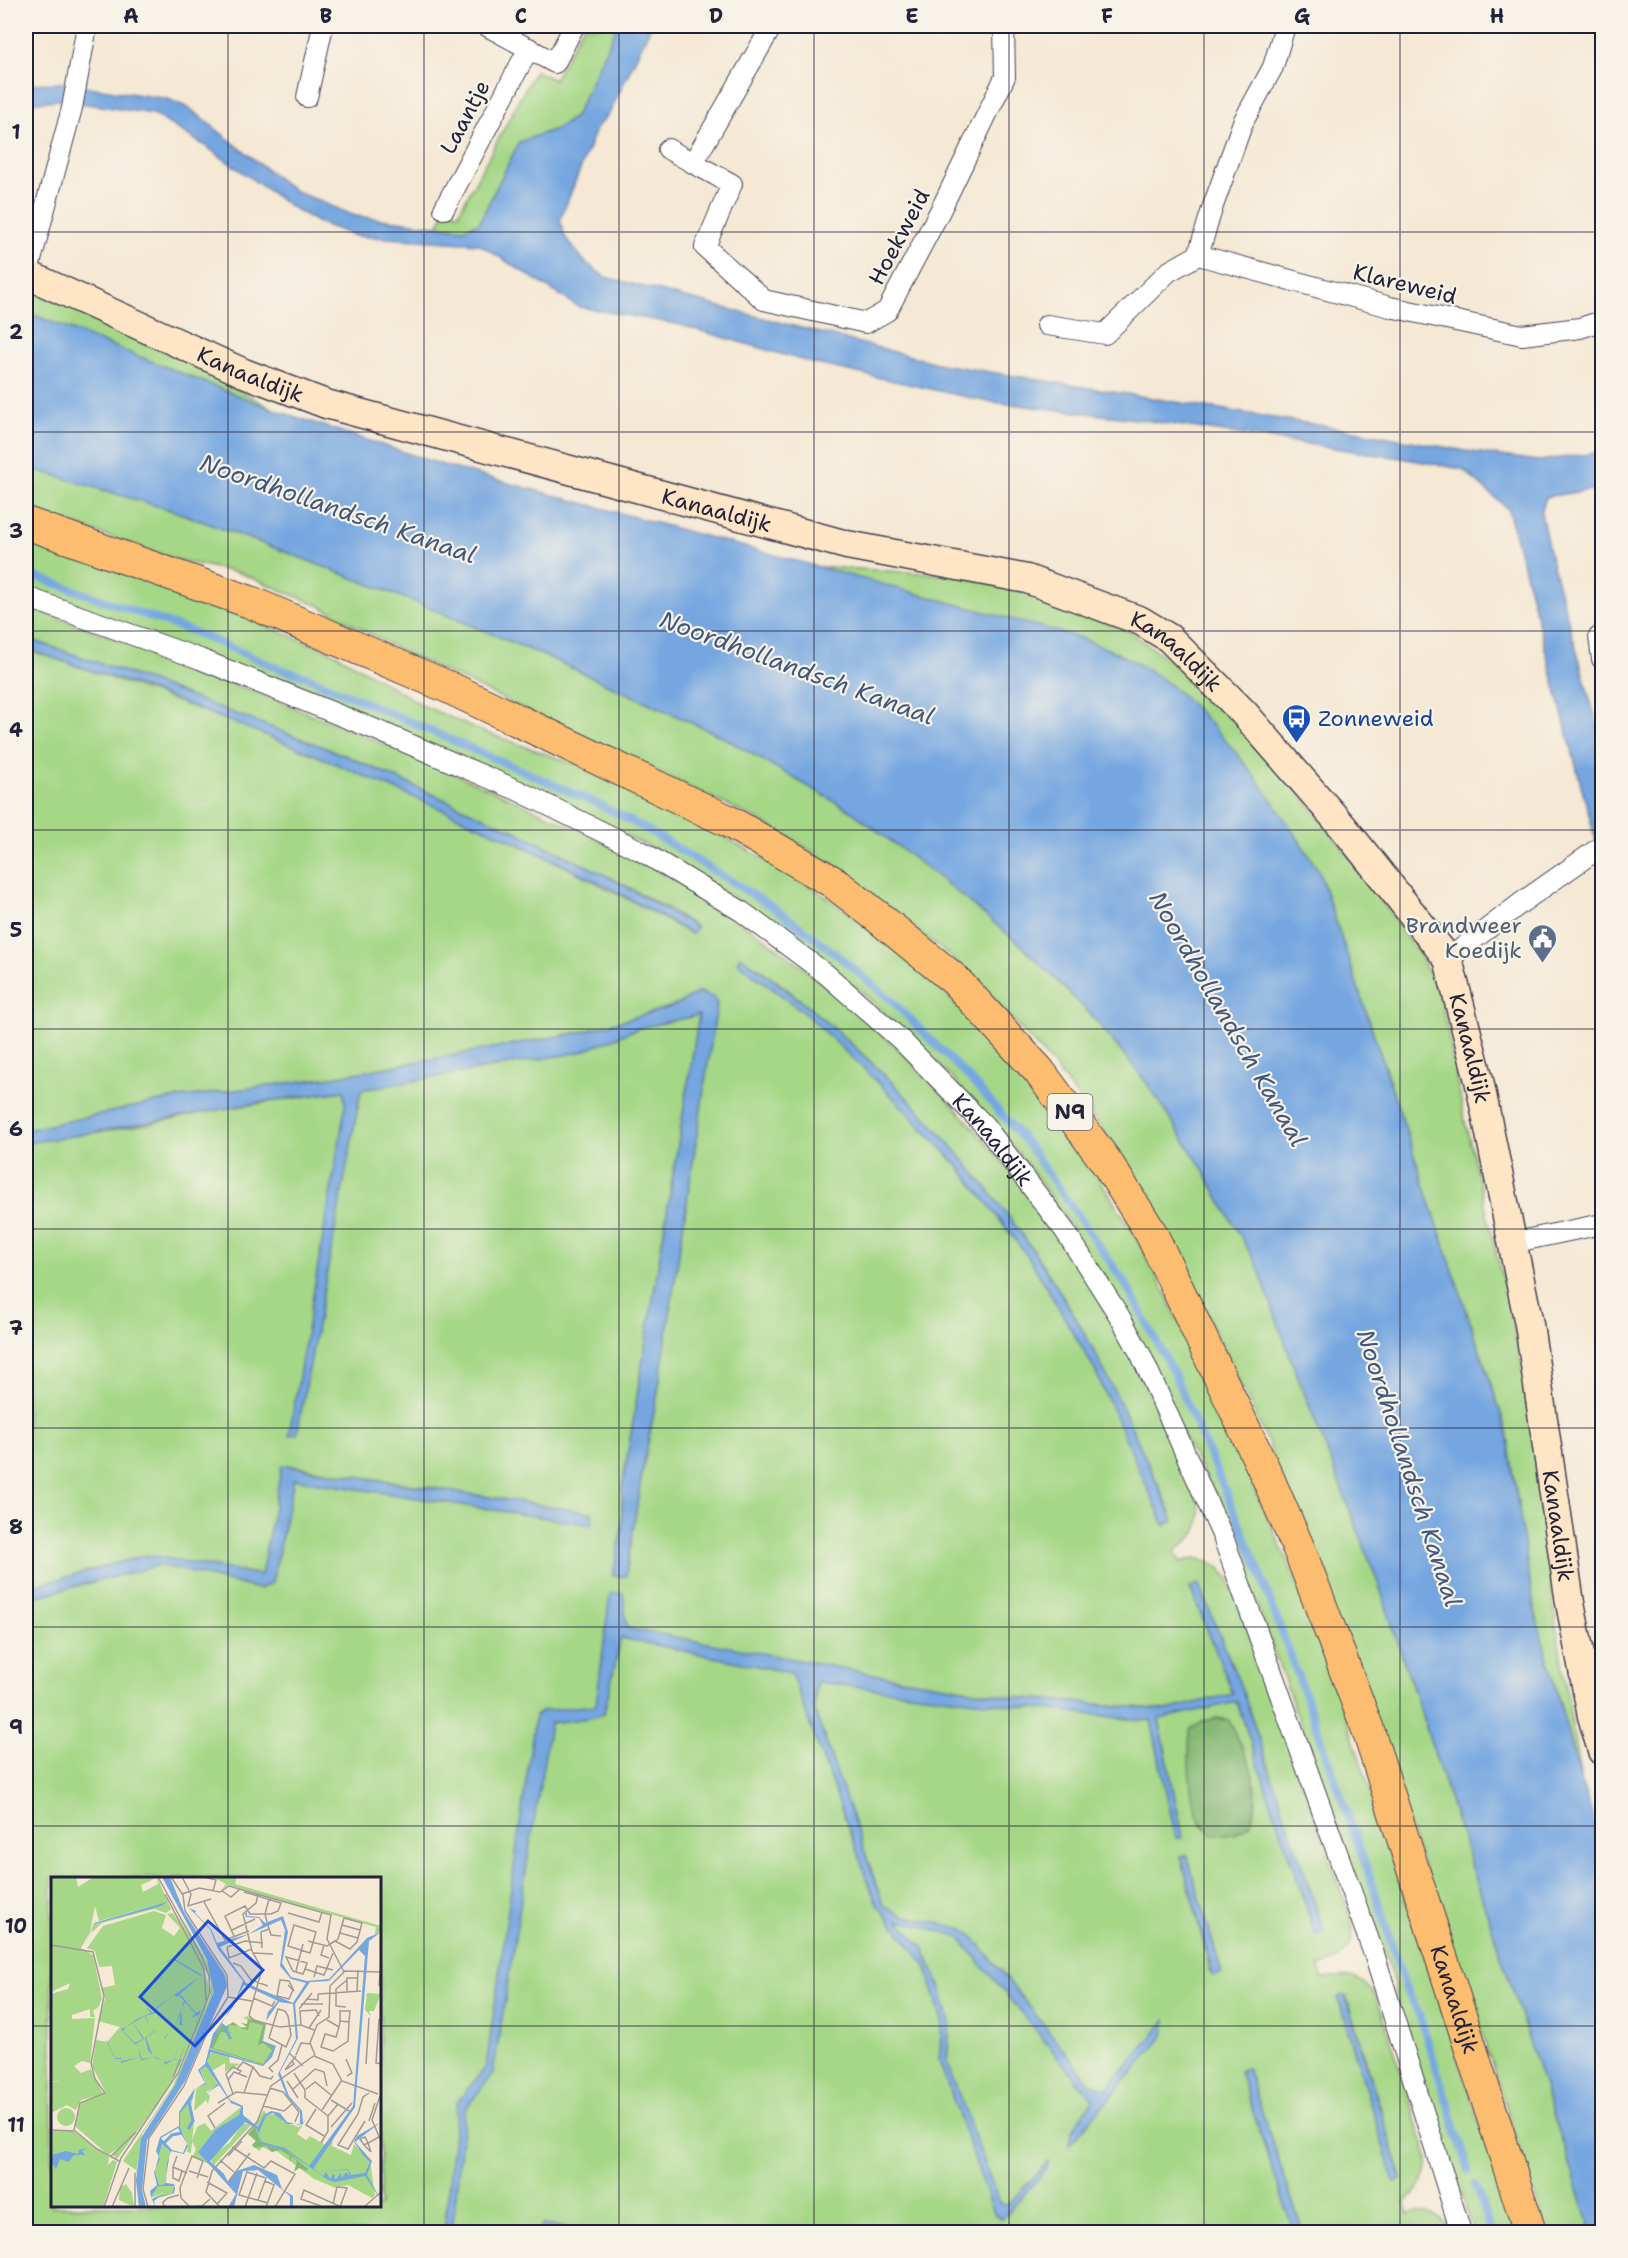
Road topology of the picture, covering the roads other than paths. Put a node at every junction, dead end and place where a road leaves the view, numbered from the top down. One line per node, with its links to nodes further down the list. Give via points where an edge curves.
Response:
1 (87, 26): 14 (street, via 72,108)
2 (323, 26): 9 (street)
3 (487, 26): 8 (street)
4 (574, 26): 8 (street, via 555,63)
5 (772, 26): 11 (street)
6 (1004, 26): 11 (street, Hoekweid, via 1005,77 887,311 866,323 764,300 705,247 732,184)
7 (1285, 26): 13 (street, via 1273,67 1243,122)
8 (529, 48): 12 (street, Laantje)
9 (307, 97)
10 (668, 149): 11 (street)
11 (693, 163)
12 (444, 209)
13 (1198, 255): 15 (street, Klareweid, via 1390,307 1522,335 1580,328); 16 (street, via 1168,272 1106,334)
14 (26, 274): 22 (street, Kanaaldijk, via 244,373 326,404 847,545 1027,579 1141,621 1169,638 1244,713 1344,828)
15 (1602, 321)
16 (1047, 325)
17 (26, 523): 27 (main road, Kanaaldijk / N9, via 250,602 448,687 728,821 833,882 878,917 955,980 1039,1071 1107,1162 1151,1233 1301,1554 1367,1727)
18 (26, 597): 26 (street, Kanaaldijk, via 158,643 349,718 518,790 641,851 741,911 826,974 901,1040 985,1126 1065,1231 1120,1317 1223,1537 1375,1958)
19 (1602, 635): 20 (street)
20 (1602, 659)
21 (1599, 848): 22 (street)
22 (1448, 959): 24 (street, Kanaaldijk, via 1479,1080)
23 (1602, 1224): 24 (street)
24 (1511, 1243): 25 (street, Kanaaldijk, via 1529,1324 1570,1603)
25 (1602, 1751)
26 (1461, 2232)
27 (1530, 2232)

